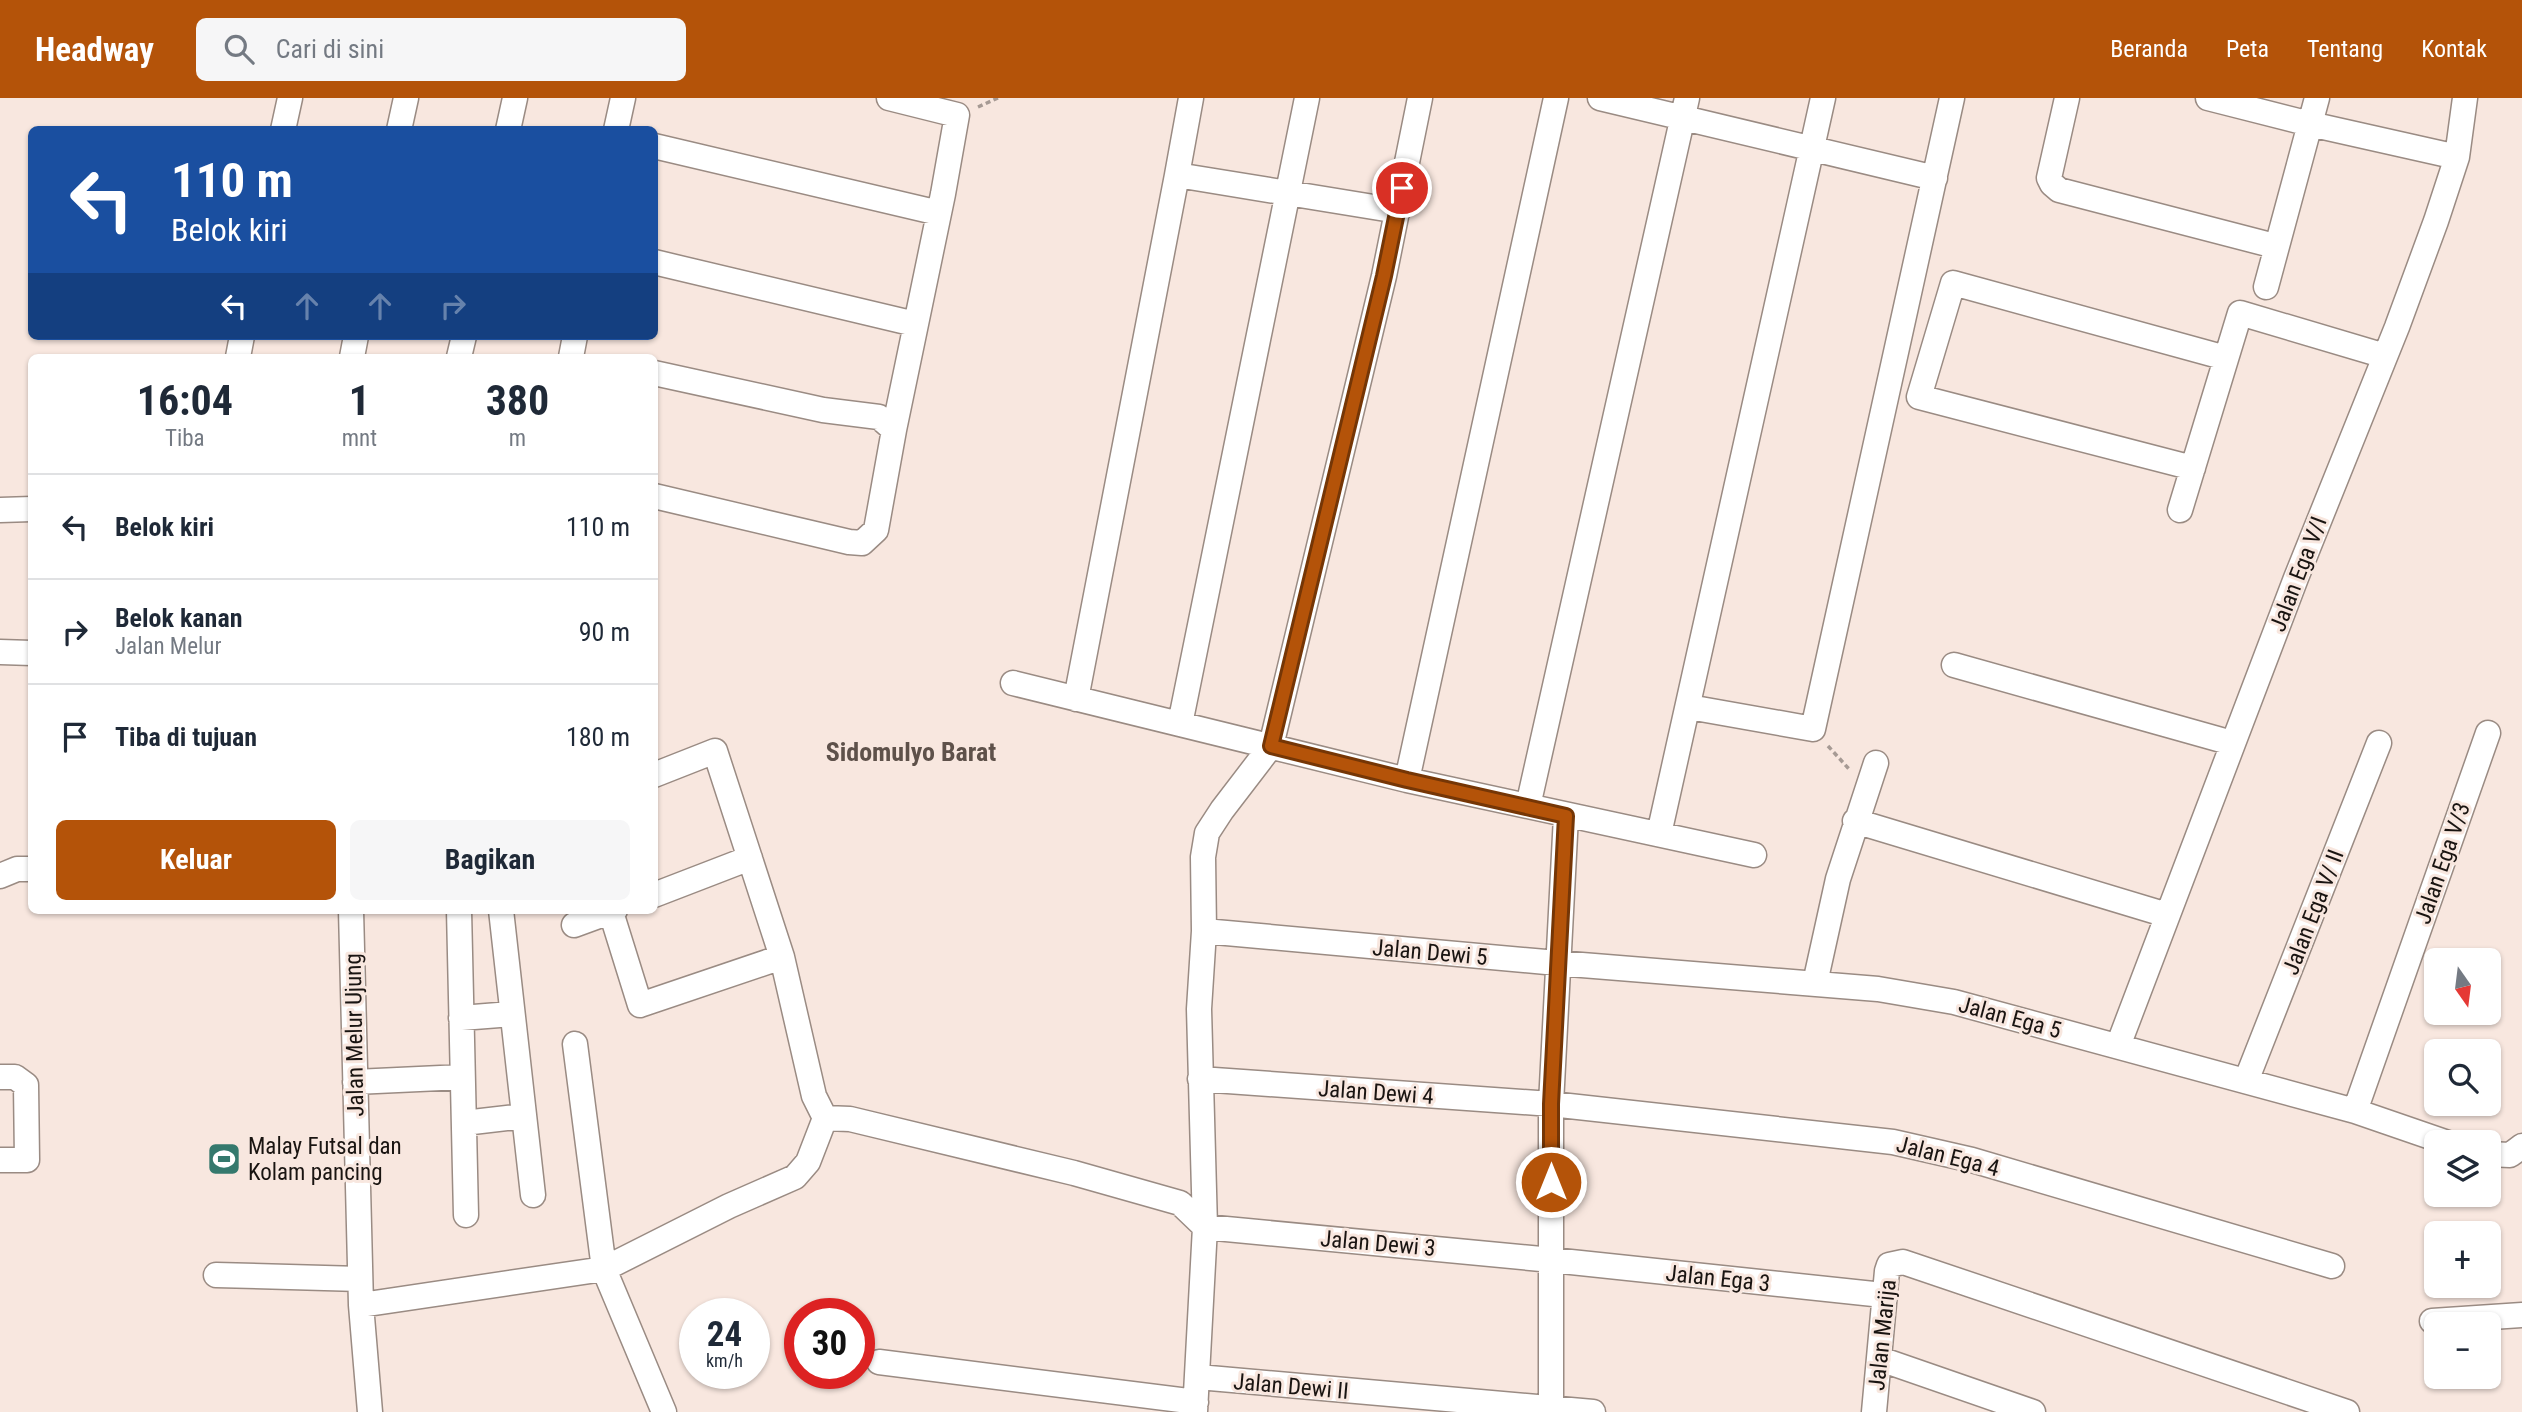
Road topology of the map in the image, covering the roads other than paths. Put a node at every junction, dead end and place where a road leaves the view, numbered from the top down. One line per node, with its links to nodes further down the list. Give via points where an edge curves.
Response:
1 (290, 98): 19 (street)
2 (406, 98): 20 (street)
3 (515, 98): 21 (street)
4 (623, 98): 22 (street)
5 (889, 98): 30 (street, via 957,115)
6 (1191, 98): 26 (street)
7 (1307, 98): 28 (street)
8 (1420, 98): 29 (street)
9 (1556, 98): 57 (street)
10 (1600, 98): 17 (street)
11 (1823, 98): 24 (street)
12 (1952, 98): 27 (street)
13 (2067, 98): 31 (street, via 2049,178 2059,190)
14 (2208, 98): 18 (street)
15 (2316, 98): 18 (street)
16 (2466, 98): 25 (street, Jalan Ega V/I)
17 (1684, 108): 24 (street); 58 (street)
18 (2310, 124): 25 (street); 31 (street)
19 (284, 126)
20 (400, 126)
21 (509, 126)
22 (617, 126)
23 (658, 147): 30 (street)
24 (1812, 149): 27 (street); 49 (street)
25 (2457, 157): 35 (street, Jalan Ega V/I)
26 (1177, 175): 28 (street); 48 (street)
27 (1935, 178): 49 (street, via 1812,729)
28 (1287, 192): 29 (street); 50 (street)
29 (1398, 211): 54 (street)
30 (939, 213): 34 (street)
31 (2275, 246): 33 (street)
32 (658, 263): 34 (street)
33 (2266, 287)
34 (915, 324): 38 (street)
35 (2385, 356): 36 (street, via 2240,313); 52 (street, Jalan Ega V/I)
36 (2227, 358): 39 (street); 39 (street, via 1953,283 1919,397)
37 (658, 374): 38 (street, via 823,410 878,417)
38 (894, 430): 40 (street, via 876,530 862,543)
39 (2193, 468): 43 (street)
40 (658, 497)
41 (28, 509): 42 (street)
42 (0, 510)
43 (2180, 510)
44 (0, 652): 45 (street)
45 (28, 653)
46 (1954, 665): 52 (street)
47 (1013, 683): 48 (street)
48 (1076, 699): 50 (street)
49 (1689, 707): 61 (street)
50 (1180, 724): 54 (street)
51 (2488, 733): 86 (street, Jalan Ega V/3)
52 (2232, 743): 70 (street, Jalan Ega V/I)
53 (2379, 743): 83 (street, Jalan Ega V/ II)
54 (1271, 746): 57 (street); 72 (street, via 1207,833)
55 (1876, 763): 60 (street)
56 (658, 773): 63 (street, via 715,751)
57 (1407, 780): 58 (street)
58 (1528, 806): 59 (street)
59 (1566, 816): 61 (street); 74 (street)
60 (1855, 821): 70 (street); 75 (street)
61 (1659, 834): 62 (street)
62 (1754, 855)
63 (750, 858): 64 (street); 73 (street)
64 (658, 893)
65 (351, 914): 84 (street, Jalan Melur Ujung)
66 (459, 914): 77 (street)
67 (501, 914): 76 (street)
68 (604, 914): 71 (street)
69 (614, 914): 73 (street, via 640,1005)
70 (2167, 915): 79 (street, Jalan Ega V/I)
71 (573, 925)
72 (1204, 931): 74 (street, Jalan Dewi 5); 82 (street)
73 (782, 957): 88 (street, via 814,1096)
74 (1557, 963): 75 (street, Jalan Ega 5); 85 (street)
75 (1815, 983): 79 (street, Jalan Ega 5, via 1954,1002)
76 (513, 1014): 77 (street); 87 (street)
77 (461, 1018): 81 (street)
78 (575, 1044): 99 (street)
79 (2118, 1046): 83 (street, Jalan Ega 5)
80 (0, 1077): 93 (street, via 15,1077 26,1085 27,1160)
81 (462, 1077): 84 (street); 89 (street)
82 (1200, 1079): 85 (street, Jalan Dewi 4); 96 (street)
83 (2246, 1081): 86 (street, Jalan Ega 5)
84 (355, 1082): 101 (street, Jalan Melur Ujung)
85 (1551, 1104): 97 (street); 98 (street, Jalan Ega 4, via 1934,1149)
86 (2355, 1111): 90 (street, Jalan Ega 5)
87 (524, 1116): 89 (street); 94 (street)
88 (825, 1118): 96 (street, via 850,1119 1149,1194 1180,1203); 99 (street, via 808,1162 795,1177)
89 (464, 1123): 95 (street)
90 (2424, 1135)
91 (2522, 1146): 92 (street, via 2510,1155)
92 (2501, 1155)
93 (0, 1160)
94 (533, 1195)
95 (466, 1215)
96 (1205, 1227): 97 (street, Jalan Dewi 3); 108 (street)
97 (1552, 1260): 102 (street, Jalan Ega 3); 110 (street)
98 (2332, 1266)
99 (604, 1269): 103 (street); 112 (street)
100 (216, 1275): 101 (street)
101 (360, 1279): 103 (street, Jalan Melur Ujung)
102 (1883, 1295): 106 (street, Jalan Marija); 116 (street, Jalan Marija, via 1889,1265 1903,1262)
103 (361, 1305): 111 (street, Jalan Melur Ujung)
104 (2522, 1315): 105 (street)
105 (2501, 1316)
106 (1880, 1359): 114 (street, Jalan Marija); 115 (street)
107 (879, 1362): 109 (street)
108 (1198, 1377): 109 (street); 110 (street, Jalan Dewi II)
109 (1196, 1407)
110 (1551, 1410): 113 (street, Jalan Dewi II)
111 (370, 1412)
112 (664, 1412)
113 (1592, 1412)
114 (1874, 1412)
115 (2033, 1412)
116 (2347, 1412)

